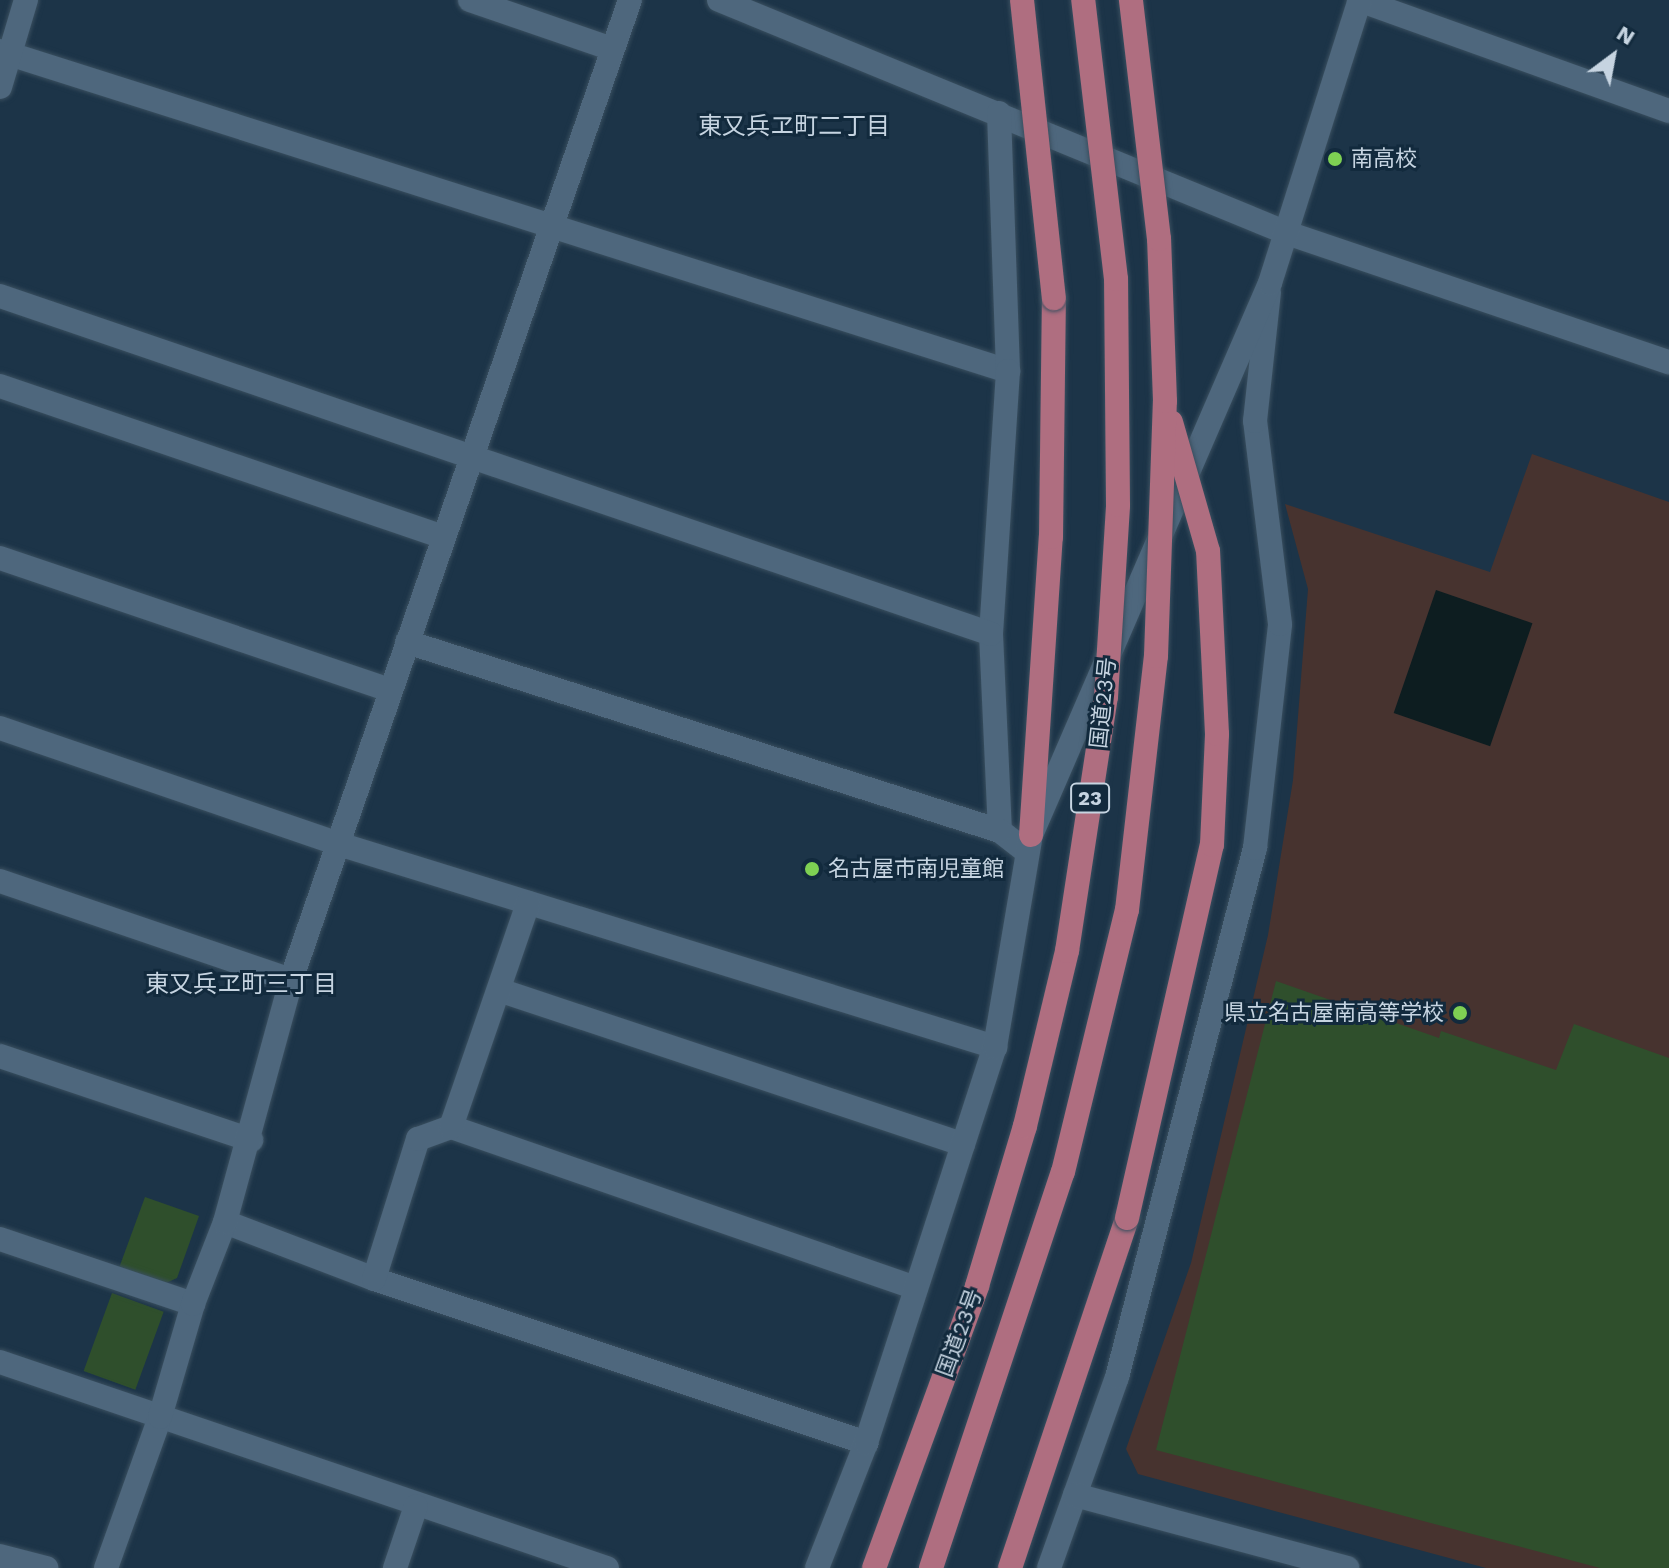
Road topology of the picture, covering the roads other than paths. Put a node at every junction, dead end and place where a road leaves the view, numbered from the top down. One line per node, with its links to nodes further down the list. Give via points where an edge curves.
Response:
1 (26, 0): 10 (street)
2 (470, 0): 9 (street)
3 (630, 0): 9 (street)
4 (719, 0): 13 (street)
5 (1022, 0): 30 (highway, bridge, via 1054,298 1051,537)
6 (1083, 0): 57 (highway, 国道23号 / 23, bridge, via 1116,279 1118,505 1106,697 1067,951 1025,1126 977,1286)
7 (1131, 0): 21 (highway, 23, bridge, via 1159,239)
8 (1360, 0): 12 (street); 15 (street)
9 (612, 49): 14 (street)
10 (5, 52): 11 (street); 14 (street)
11 (0, 87)
12 (1667, 106)
13 (999, 113): 15 (street); 19 (street)
14 (551, 228): 19 (street); 22 (street)
15 (1287, 233): 16 (street); 18 (street)
16 (1270, 283): 30 (street); 49 (street, via 1255,421 1280,624 1255,848 1117,1377)
17 (0, 296): 22 (street)
18 (1669, 362)
19 (1008, 371): 25 (street)
20 (0, 386): 23 (street)
21 (1165, 401): 58 (highway, 23, bridge, via 1156,656 1127,910 1063,1172); 59 (highway, bridge, via 1208,551 1217,734 1212,845 1127,1218)
22 (471, 457): 23 (street); 25 (street)
23 (443, 537): 26 (street)
24 (0, 558): 27 (street)
25 (991, 634): 29 (street)
26 (407, 642): 27 (street); 29 (street)
27 (389, 690): 31 (street)
28 (0, 728): 31 (street)
29 (1000, 831): 30 (street)
30 (1028, 843): 36 (street)
31 (342, 845): 33 (street); 34 (street)
32 (0, 881): 34 (street)
33 (528, 903): 35 (street); 36 (street)
34 (291, 980): 39 (street)
35 (499, 990): 38 (street); 40 (street)
36 (995, 1047): 40 (street)
37 (0, 1056): 39 (street)
38 (451, 1127): 43 (street, via 418,1139); 44 (street)
39 (251, 1140): 41 (street)
40 (963, 1144): 44 (street)
41 (225, 1222): 43 (street); 45 (street)
42 (0, 1239): 45 (street)
43 (374, 1279): 48 (street)
44 (916, 1288): 48 (street)
45 (193, 1304): 47 (street)
46 (0, 1362): 47 (street)
47 (160, 1417): 50 (street); 53 (street)
48 (866, 1443): 56 (street)
49 (1075, 1495): 60 (street); 61 (street)
50 (416, 1506): 54 (street); 55 (street)
51 (0, 1556): 52 (street)
52 (46, 1568)
53 (106, 1568)
54 (395, 1568)
55 (607, 1568)
56 (817, 1568)
57 (874, 1568)
58 (931, 1568)
59 (1010, 1568)
60 (1049, 1568)
61 (1347, 1568)

